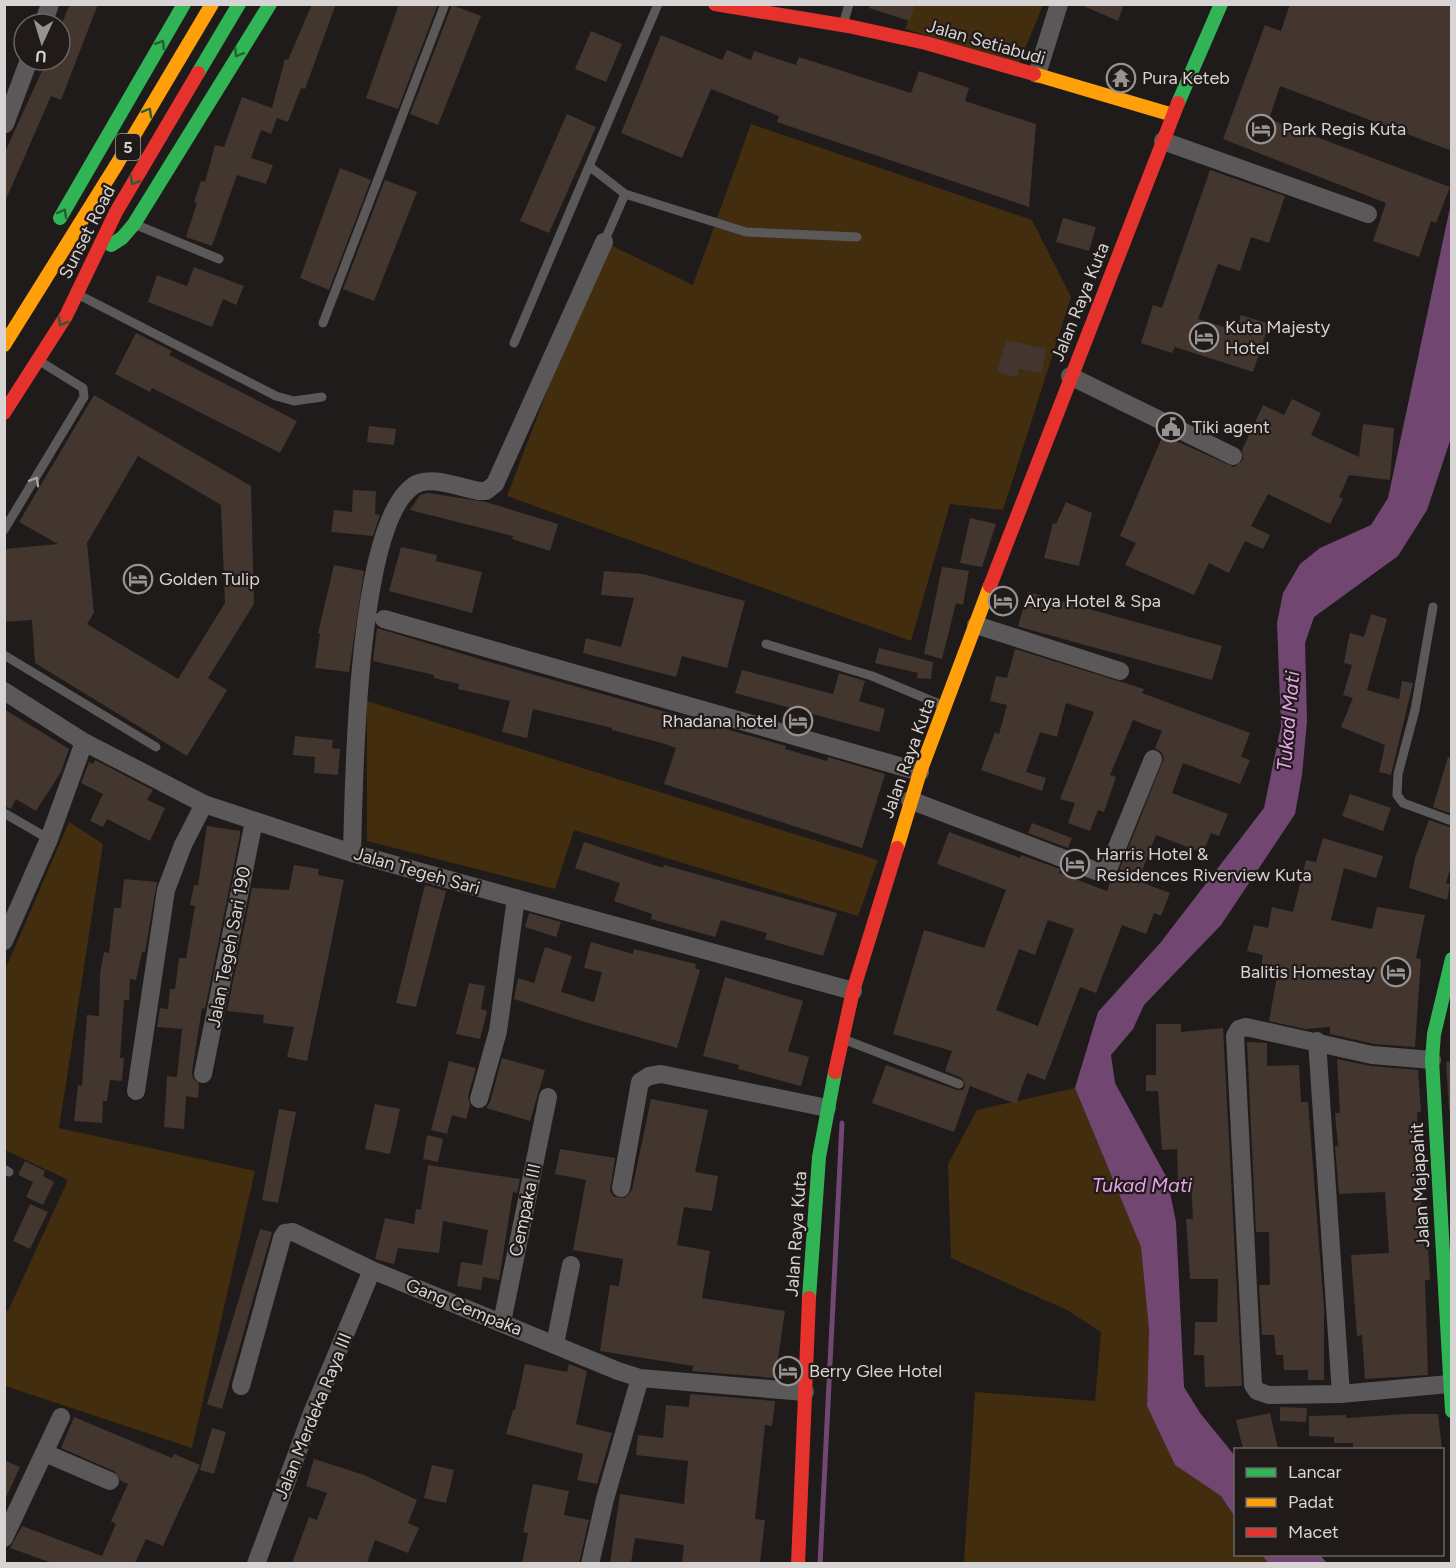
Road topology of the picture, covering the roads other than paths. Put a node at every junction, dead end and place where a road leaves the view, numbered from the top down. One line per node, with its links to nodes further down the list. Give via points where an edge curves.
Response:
1 (184, 4): 21 (main road, one-way to 1)
2 (212, 4): 27 (main road, Sunset Road / 5, one-way to 2)
3 (239, 4): 25 (main road, Sunset Road / 5, one-way to 25)
4 (270, 4): 20 (main road, one-way to 20)
5 (445, 4): 29 (lane)
6 (658, 4): 17 (lane)
7 (849, 4): 11 (lane)
8 (1059, 4): 13 (street)
9 (717, 5): 11 (main road, Jalan Setiabudi, via 807,16)
10 (1217, 6): 14 (main road, Jalan Raya Kuta)
11 (843, 26): 13 (main road, Jalan Setiabudi, via 926,43)
12 (24, 72): 15 (street)
13 (1037, 74): 14 (main road, Jalan Setiabudi)
14 (1173, 115): 16 (main road, Jalan Raya Kuta)
15 (5, 124)
16 (1163, 141): 19 (street); 33 (main road, Jalan Raya Kuta)
17 (589, 166): 18 (lane); 30 (lane)
18 (625, 194): 22 (lane, via 746,232); 23 (lane)
19 (1368, 214)
20 (134, 224): 25 (main road, via 122,238); 26 (lane)
21 (56, 227)
22 (857, 237)
23 (604, 242): 56 (street, via 495,484 479,491 427,481 418,483 408,490 386,525 361,662)
24 (50, 244): 27 (main road)
25 (96, 250): 28 (main road, Sunset Road / 5)
26 (219, 259)
27 (42, 288): 31 (main road, Sunset Road / 5)
28 (76, 294): 32 (main road, Sunset Road / 5, one-way to 32); 34 (lane, via 276,396 294,400)
29 (323, 323)
30 (514, 343)
31 (4, 345)
32 (38, 360): 35 (main road, Sunset Road / 5); 37 (lane, one-way to 32, via 84,397 82,388)
33 (1070, 376): 36 (street); 40 (main road, Jalan Raya Kuta)
34 (322, 397)
35 (4, 413)
36 (1233, 456)
37 (4, 531)
38 (1433, 607): 54 (lane, via 1397,795 1403,803)
39 (384, 619): 49 (street)
40 (976, 625): 43 (street); 45 (main road, Jalan Raya Kuta)
41 (766, 644): 45 (lane, via 872,676)
42 (4, 655): 47 (lane)
43 (1120, 671)
44 (4, 691): 46 (street, Jalan Tegeh Sari)
45 (946, 707): 49 (main road, Jalan Raya Kuta)
46 (84, 742): 51 (street, Jalan Tegeh Sari); 55 (street)
47 (156, 747)
48 (1153, 759): 50 (street, via 1104,871)
49 (920, 771): 50 (main road, Jalan Raya Kuta)
50 (910, 800): 60 (main road, Jalan Raya Kuta)
51 (204, 804): 53 (street, Jalan Tegeh Sari); 66 (street, via 166,890)
52 (4, 813): 55 (lane)
53 (254, 821): 56 (street, Jalan Tegeh Sari); 64 (street, Jalan Tegeh Sari 190)
54 (1452, 821)
55 (49, 839): 58 (street)
56 (352, 853): 57 (street, Jalan Tegeh Sari)
57 (516, 898): 60 (street, Jalan Tegeh Sari); 68 (street, via 498,1031)
58 (4, 941)
59 (1452, 959): 63 (main road, Jalan Majapahit)
60 (853, 991): 61 (main road, Jalan Raya Kuta)
61 (843, 1039): 65 (lane); 69 (main road, Jalan Raya Kuta)
62 (1317, 1041): 63 (street, via 1372,1055); 80 (street); 80 (street, via 1246,1027 1234,1036 1251,1379 1257,1391 1264,1394)
63 (1432, 1060): 71 (main road, Jalan Majapahit)
64 (203, 1074)
65 (959, 1084)
66 (136, 1091)
67 (548, 1097): 74 (street, Cempaka III)
68 (479, 1099)
69 (827, 1108): 70 (street, via 661,1074 649,1076 640,1082); 79 (main road, Jalan Raya Kuta, via 814,1220)
70 (621, 1188)
71 (1445, 1207): 77 (main road, Jalan Majapahit)
72 (571, 1265): 75 (street)
73 (372, 1270): 74 (street, Gang Cempaka); 78 (street, Gang Cempaka, via 298,1233 285,1233); 86 (street, Jalan Merdeka Raya III, via 312,1413)
74 (502, 1322): 75 (street, Gang Cempaka)
75 (555, 1344): 76 (street, Gang Cempaka)
76 (640, 1378): 79 (street, Gang Cempaka); 87 (street)
77 (1449, 1384): 80 (street); 81 (main road, Jalan Majapahit)
78 (241, 1386)
79 (805, 1392): 88 (main road, Jalan Raya Kuta)
80 (1341, 1394)
81 (1452, 1411)
82 (61, 1417): 83 (street)
83 (45, 1453): 84 (street); 85 (street)
84 (110, 1481)
85 (4, 1538)
86 (256, 1563)
87 (590, 1563)
88 (798, 1563)

